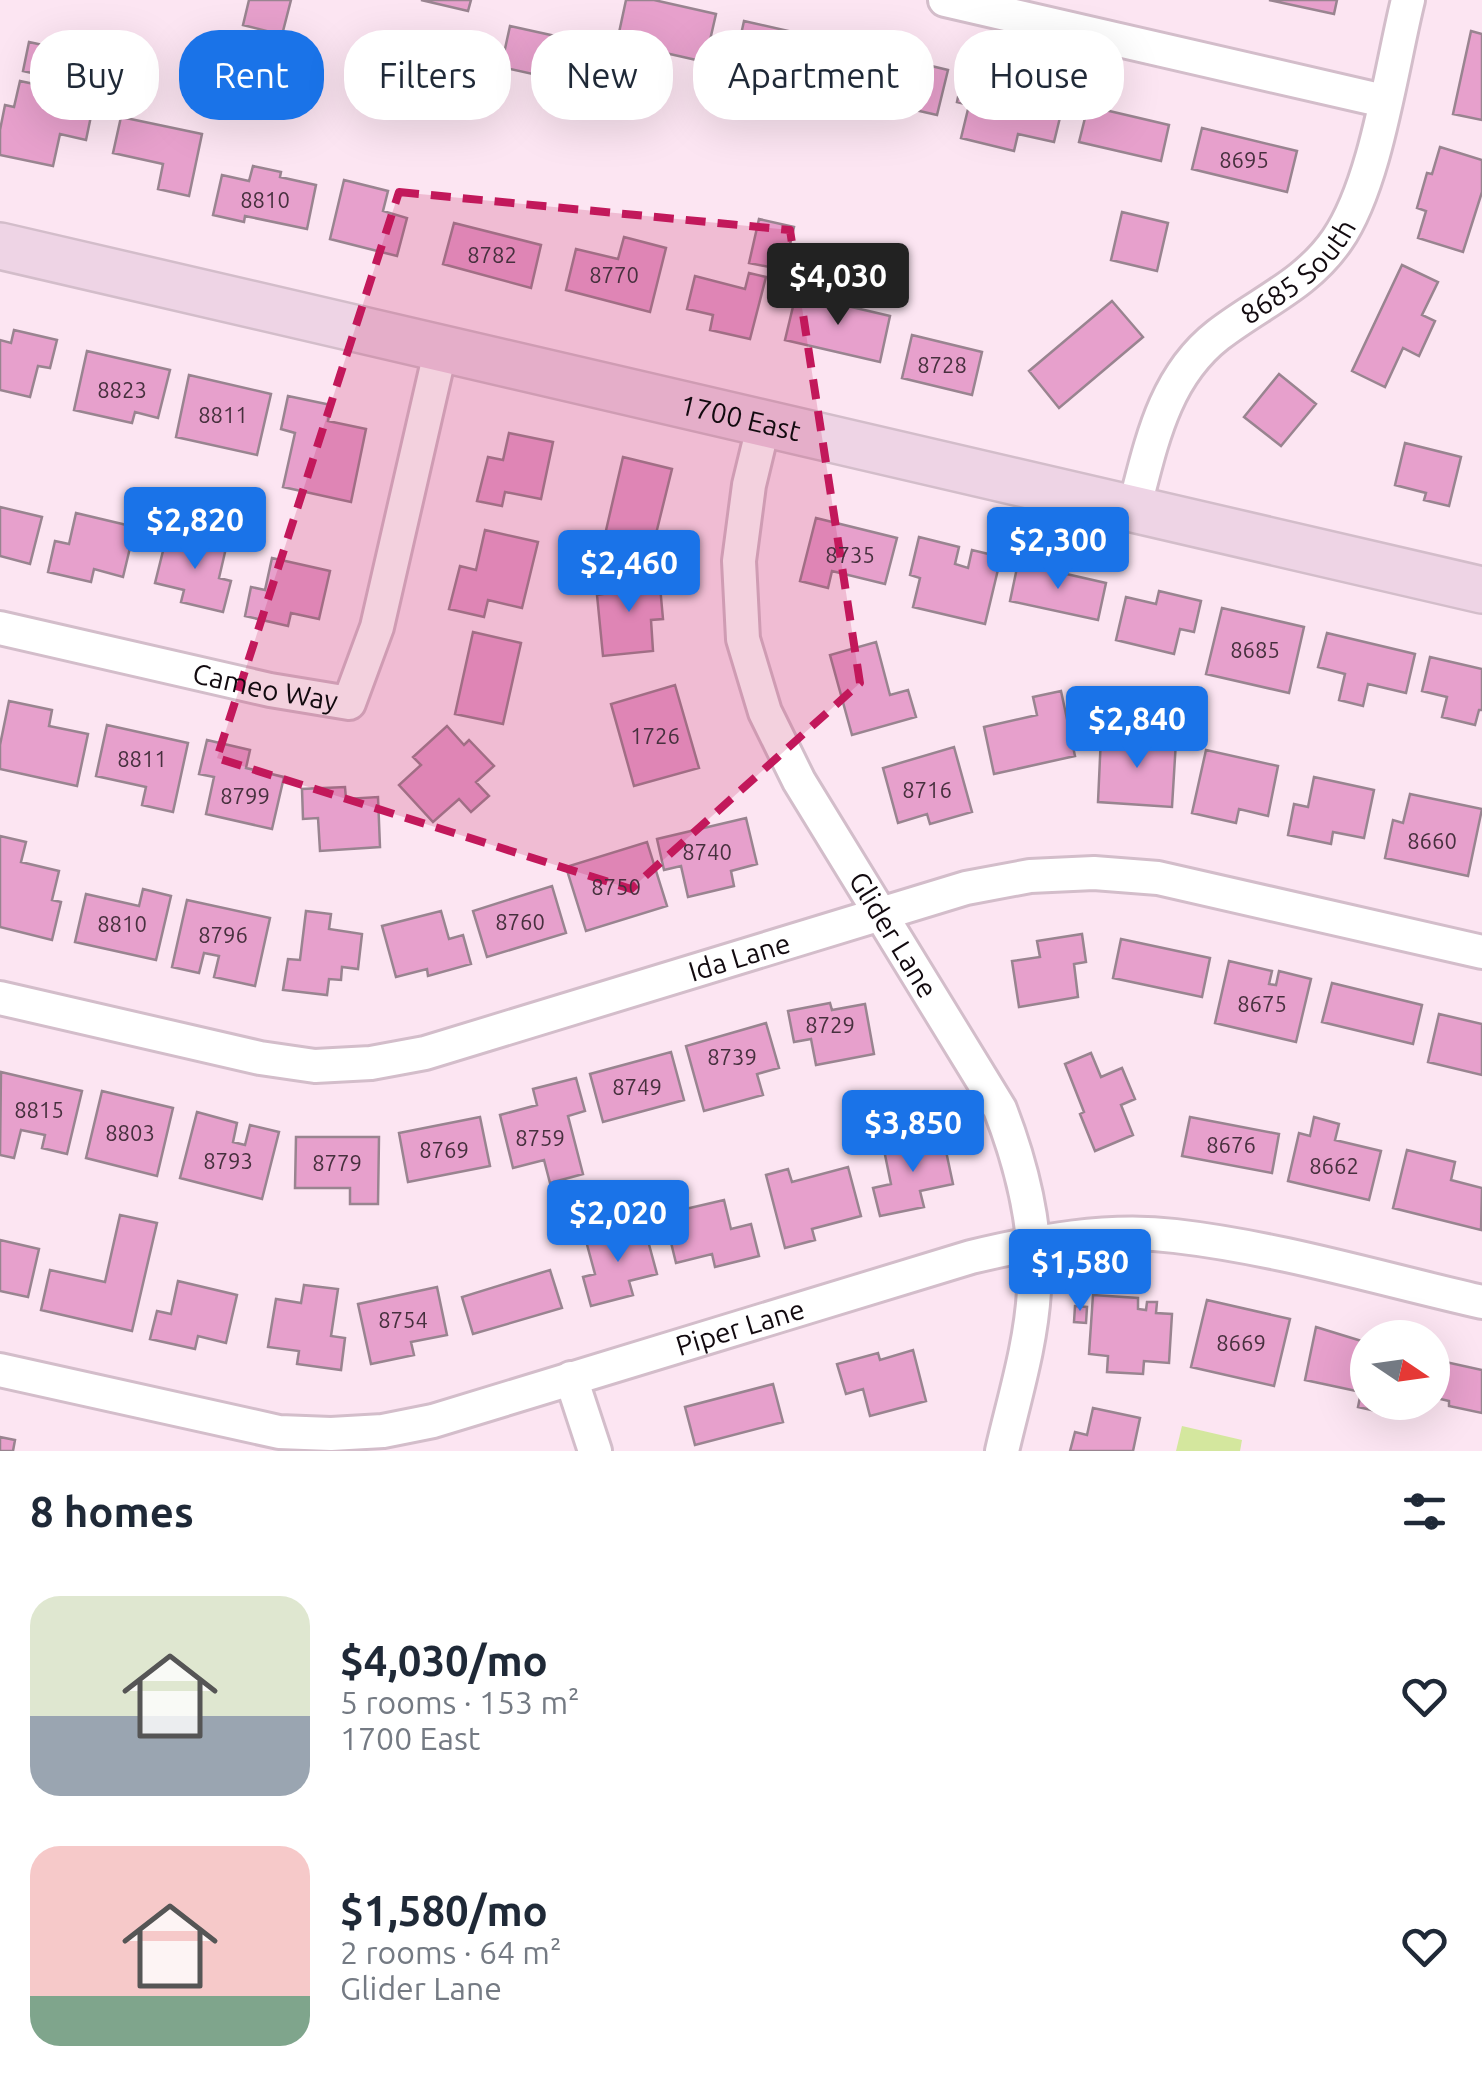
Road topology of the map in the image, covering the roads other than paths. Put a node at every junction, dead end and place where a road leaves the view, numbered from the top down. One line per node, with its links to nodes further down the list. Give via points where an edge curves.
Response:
1 (946, 0): 3 (street)
2 (1408, 0): 3 (street, 8685 South)
3 (1384, 101): 7 (street, 8685 South, via 1367,175 1338,239 1286,292 1190,360 1154,431)
4 (0, 246): 5 (street, 1700 East)
5 (440, 348): 6 (street, 1700 East); 9 (street, Cameo Way, via 377,627 349,702)
6 (764, 423): 7 (street, 1700 East); 10 (street, Glider Lane, via 739,561 743,639 765,712 799,782)
7 (1134, 509): 8 (street, 1700 East)
8 (1482, 590)
9 (0, 628)
10 (882, 913): 11 (street, Ida Lane, via 998,882 1094,873 1158,878); 12 (street, Ida Lane, via 425,1053 371,1063 316,1066 260,1058); 13 (street, Glider Lane, via 1000,1109 1016,1149)
11 (1482, 952)
12 (0, 998)
13 (1033, 1242): 14 (street, Piper Lane, via 1094,1234 1172,1236); 16 (street, Piper Lane); 18 (street, Glider Lane, via 1028,1338)
14 (1482, 1302)
15 (0, 1370): 16 (street, Piper Lane, via 279,1432 331,1434 433,1422)
16 (571, 1378): 17 (street)
17 (595, 1451)
18 (1002, 1451)

